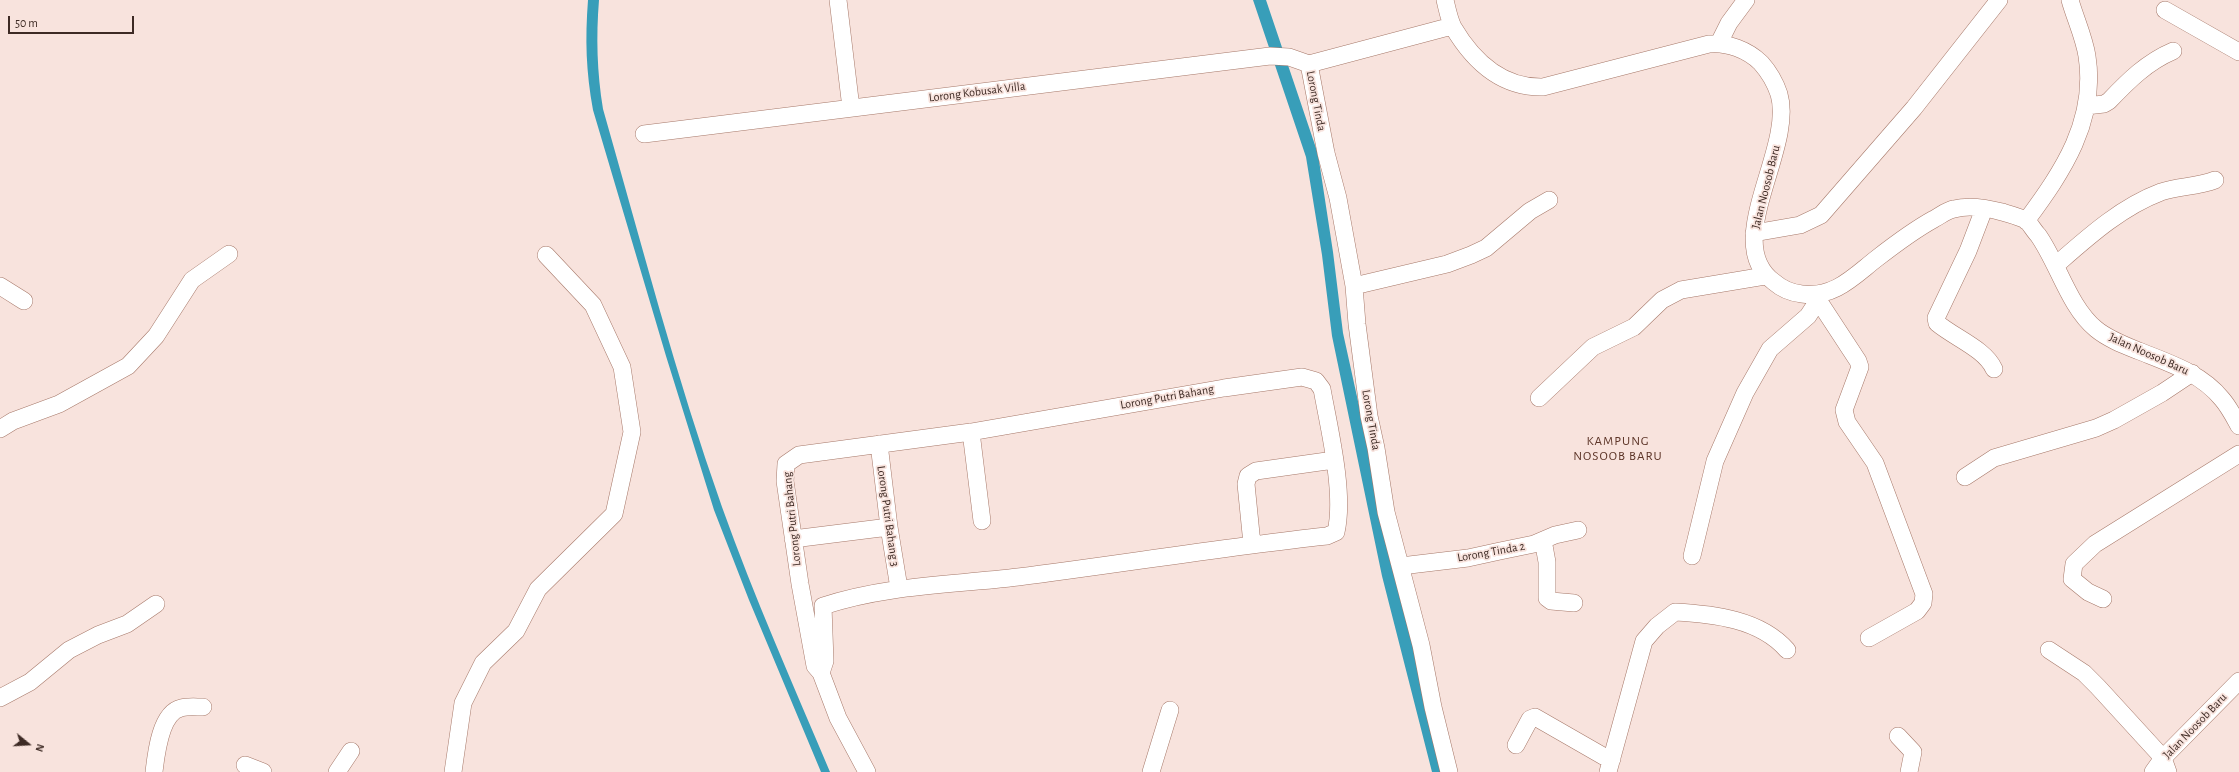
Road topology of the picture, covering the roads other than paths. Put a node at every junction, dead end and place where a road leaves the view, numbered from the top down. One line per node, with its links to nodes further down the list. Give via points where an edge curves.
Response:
1 (838, 0): 13 (street)
2 (1444, 0): 7 (street, Jalan Noosob Baru)
3 (1746, 0): 8 (street, via 1729,23)
4 (2000, 0): 19 (street, via 1914,108 1821,215 1800,225)
5 (2070, 0): 12 (street, via 2086,54 2089,76)
6 (2165, 10): 10 (street)
7 (1452, 26): 8 (street, Jalan Noosob Baru, via 1479,62 1496,76 1530,87 1543,87 1687,48); 11 (street)
8 (1719, 43): 19 (street, Jalan Noosob Baru, via 1740,49 1756,58 1768,71 1779,95 1775,154)
9 (2173, 51): 12 (street, via 2156,58 2124,85 2110,101)
10 (2239, 52)
11 (1309, 64): 13 (street, Lorong Kobusak Villa, via 1289,57 1270,56); 25 (street, Lorong Tinda)
12 (2086, 106): 18 (street, via 2062,171)
13 (851, 108): 14 (street, Lorong Kobusak Villa)
14 (644, 134)
15 (2215, 180): 22 (street, via 2202,185 2162,192 2139,202 2088,237)
16 (1549, 200): 25 (street, via 1530,211 1486,248 1471,255 1447,264)
17 (1984, 209): 18 (street, Jalan Noosob Baru, via 2003,212); 26 (street, Jalan Noosob Baru, via 1953,209 1926,224 1850,281); 28 (street, via 1968,251 1936,318 1937,323 1951,335 1980,351)
18 (2026, 221): 22 (street, Jalan Noosob Baru)
19 (1754, 233): 23 (street, Jalan Noosob Baru, via 1757,265)
20 (229, 254): 32 (street, via 192,280 156,336 128,366 59,404 13,421)
21 (546, 254): 66 (street, via 593,305 622,368 632,432 614,514 538,589 516,630 483,663 463,702)
22 (2056, 265): 29 (street, Jalan Noosob Baru, via 2080,312 2095,329 2116,341)
23 (1765, 276): 26 (street, Jalan Noosob Baru, via 1792,292); 30 (street, via 1681,290 1672,294 1662,300 1634,327 1593,347)
24 (0, 286): 27 (street)
25 (1354, 286): 45 (street, Lorong Tinda, via 1369,416 1386,512)
26 (1820, 297): 44 (street, via 1799,325 1770,349 1745,393 1715,461); 52 (street, via 1860,367 1845,405 1847,422 1875,463 1924,594 1923,603 1917,611)
27 (24, 301)
28 (1994, 369)
29 (2192, 373): 31 (street, Jalan Noosob Baru, via 2222,399); 37 (street, via 2114,420 2096,428 1994,458)
30 (1539, 398)
31 (2239, 426)
32 (0, 429)
33 (971, 432): 34 (street, Lorong Putri Bahang); 36 (street, Lorong Putri Bahang, via 1302,377 1316,381 1322,389); 38 (street)
34 (879, 444): 39 (street, Lorong Putri Bahang 3); 41 (street, Lorong Putri Bahang, via 799,455 786,464 785,481)
35 (2239, 454): 47 (street, via 2095,544 2074,564 2072,579 2088,592)
36 (1334, 460): 43 (street, via 1256,471 1248,476 1246,484); 43 (street, Lorong Putri Bahang, via 1340,518 1336,532 1327,536)
37 (1965, 477)
38 (982, 521)
39 (889, 527): 41 (street); 46 (street, Lorong Putri Bahang 3)
40 (1578, 530): 42 (street, Lorong Tinda 2)
41 (793, 539): 51 (street, Lorong Putri Bahang)
42 (1543, 540): 45 (street, Lorong Tinda 2, via 1468,558); 48 (street, via 1547,562 1547,598 1550,601)
43 (1252, 544): 46 (street, Lorong Putri Bahang, via 969,583)
44 (1692, 556)
45 (1401, 566): 72 (street, Lorong Tinda)
46 (899, 588): 50 (street, Lorong Putri Bahang)
47 (2103, 599)
48 (1574, 603)
49 (156, 604): 57 (street, via 127,624 69,650 30,682)
50 (823, 606): 51 (street, Lorong Putri Bahang); 55 (street, via 825,661)
51 (804, 611): 55 (street, Lorong Putri Bahang, via 815,666)
52 (1869, 638)
53 (1787, 650): 64 (street, via 1768,634 1744,623 1708,614 1675,612 1657,626 1644,641)
54 (2049, 650): 65 (street, via 2084,673)
55 (821, 673): 70 (street, Lorong Putri Bahang, via 838,718)
56 (2239, 681): 65 (street, Jalan Noosob Baru)
57 (0, 698)
58 (203, 707): 67 (street, via 180,708 167,718 160,736)
59 (1170, 710): 71 (street)
60 (1898, 736): 73 (street, via 1913,752)
61 (1516, 745): 64 (street, via 1530,719 1535,717 1603,756)
62 (351, 751): 69 (street)
63 (245, 765): 68 (street)
64 (1610, 765)
65 (2165, 765): 74 (street, Jalan Noosob Baru)
66 (454, 771)
67 (154, 772)
68 (263, 772)
69 (336, 772)
70 (867, 772)
71 (1152, 772)
72 (1449, 772)
73 (1909, 772)
74 (2153, 772)

